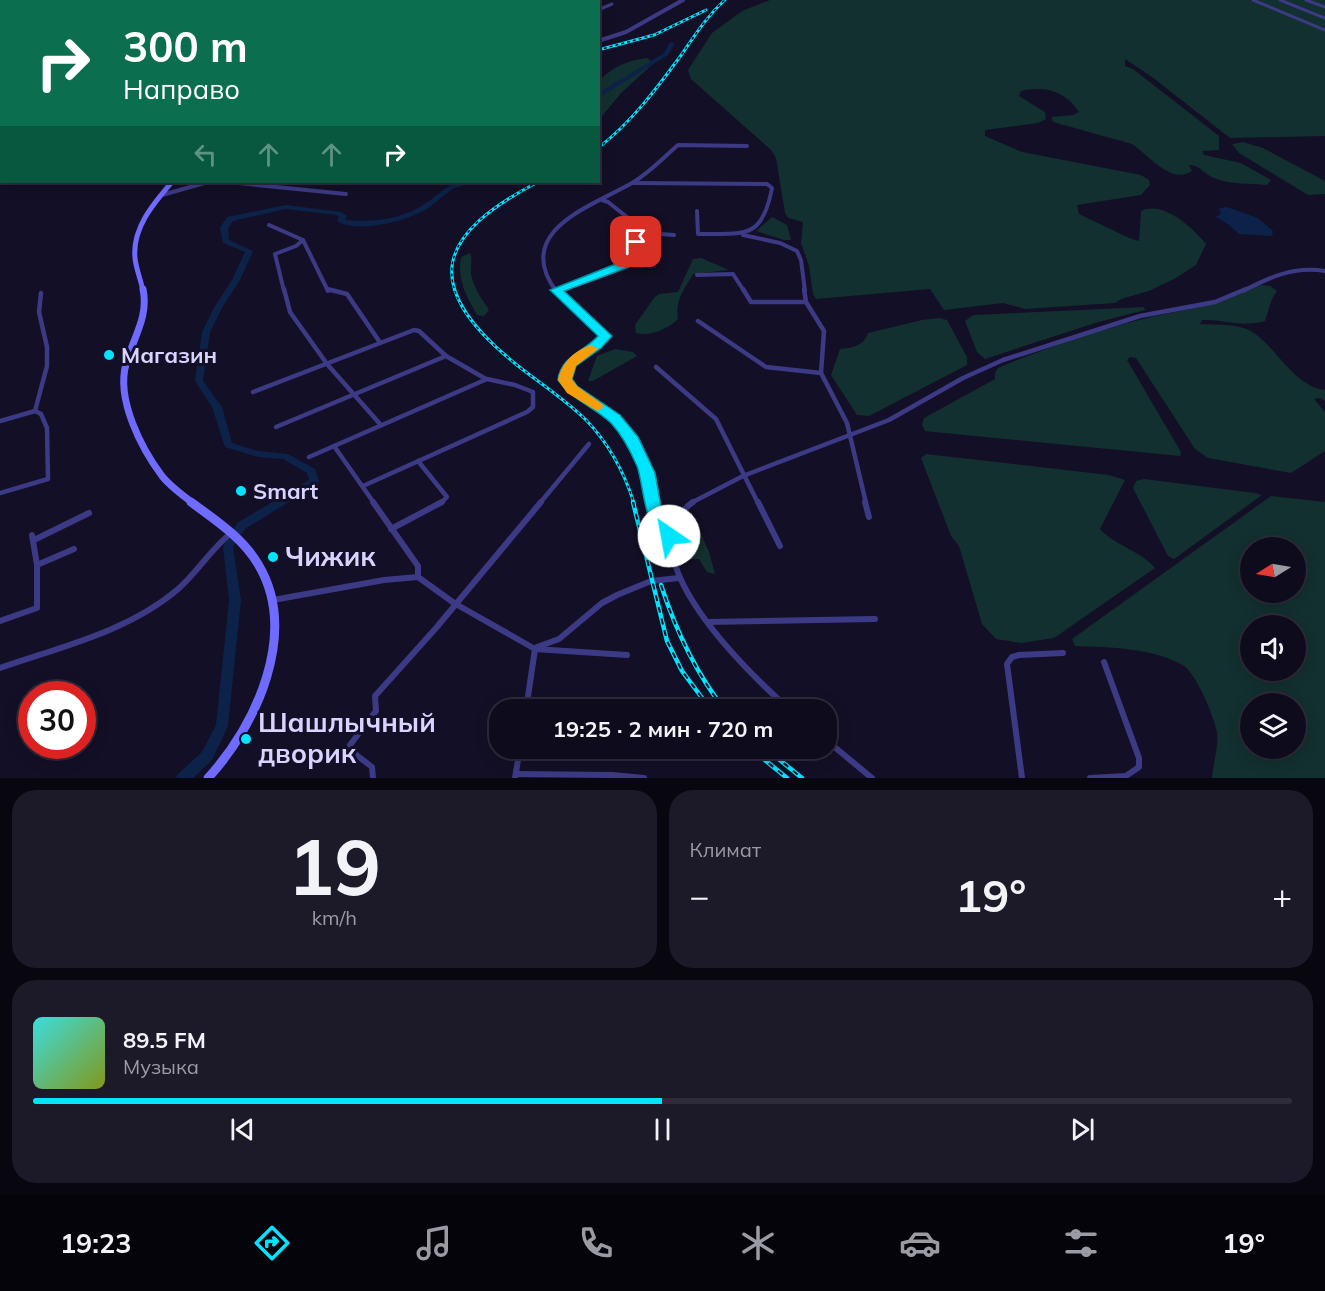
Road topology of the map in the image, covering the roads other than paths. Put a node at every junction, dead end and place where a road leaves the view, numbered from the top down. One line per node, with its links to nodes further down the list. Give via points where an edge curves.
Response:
1 (683, 0): 10 (street, via 627,32)
2 (1253, 0): 9 (street)
3 (1280, 0): 8 (street)
4 (1306, 0): 6 (street)
5 (612, 4): 7 (street)
6 (1325, 7)
7 (600, 9)
8 (1325, 18)
9 (1325, 30)
10 (600, 40)
11 (747, 146): 15 (street, via 678,145)
12 (169, 183): 17 (main road)
13 (204, 183): 17 (street)
14 (238, 183): 16 (street)
15 (632, 183): 18 (street); 22 (street, via 768,184 772,192 768,209 759,223)
16 (346, 194)
17 (162, 195): 54 (main road, via 144,218 134,245 145,303 126,365 124,388 147,451 166,481)
18 (602, 200): 21 (street, via 647,233); 27 (street, via 561,223 544,246 542,262)
19 (697, 211): 22 (street, via 698,234)
20 (269, 225): 23 (street)
21 (674, 235)
22 (743, 235): 29 (street, via 797,251)
23 (303, 240): 31 (street, via 328,291 347,294); 33 (street, via 275,254 290,312)
24 (636, 242): 27 (street, via 625,265)
25 (1325, 271): 43 (street, via 1298,268 1272,275 1238,295 1212,303 1152,313 1027,351 983,368 889,420)
26 (697, 275): 29 (street, via 734,274 751,302)
27 (556, 290): 55 (street, via 605,336 571,363 565,374 567,385 615,419 633,440 647,473 656,520)
28 (41, 293): 39 (street, via 39,312 47,366)
29 (806, 302): 35 (street, via 824,331)
30 (698, 321): 35 (street, via 766,367)
31 (379, 341): 32 (street, via 419,331); 33 (street)
32 (446, 356): 36 (street); 38 (street)
33 (327, 364): 37 (street); 38 (street)
34 (656, 367): 48 (street, via 716,419)
35 (821, 373): 43 (street)
36 (487, 379): 41 (street); 47 (street, via 533,392 533,407)
37 (253, 392)
38 (352, 394): 41 (street); 42 (street)
39 (35, 411): 40 (street); 50 (street, via 41,414 47,428 48,478)
40 (0, 420)
41 (380, 424): 45 (street)
42 (276, 427)
43 (851, 435): 48 (street); 52 (street)
44 (589, 444): 62 (street)
45 (334, 446): 46 (street); 49 (street)
46 (309, 457)
47 (418, 461): 49 (street); 53 (street, via 447,497)
48 (745, 476): 55 (street, via 686,507 673,523); 56 (street)
49 (363, 486): 53 (street)
50 (0, 493)
51 (89, 513): 58 (street, via 33,537)
52 (869, 517)
53 (391, 529): 59 (street, via 418,566)
54 (231, 533): 61 (main road, via 254,558); 70 (street, via 150,610 126,623)
55 (669, 536): 60 (street)
56 (780, 546)
57 (74, 549): 58 (street)
58 (37, 565): 64 (street, via 37,608)
59 (418, 578): 61 (street, via 384,580); 62 (street)
60 (679, 578): 65 (street); 66 (street, via 651,581 618,595 602,603 559,639)
61 (273, 600): 76 (main road, via 274,644 261,694 244,732)
62 (454, 603): 66 (street); 77 (street, via 375,696 376,711 350,745 350,750 372,766)
63 (875, 619): 65 (street)
64 (0, 621)
65 (708, 622): 72 (street, via 748,671)
66 (535, 649): 68 (street); 71 (street)
67 (1063, 652): 80 (street, via 1019,655 1007,664)
68 (627, 655)
69 (1104, 662): 81 (street, via 1139,766 1126,776)
70 (0, 668)
71 (528, 699)
72 (778, 699)
73 (837, 749): 79 (street)
74 (518, 759): 75 (street)
75 (515, 776): 78 (street)
76 (208, 778)
77 (373, 778)
78 (644, 778)
79 (872, 778)
80 (1022, 778)
81 (1090, 778)

